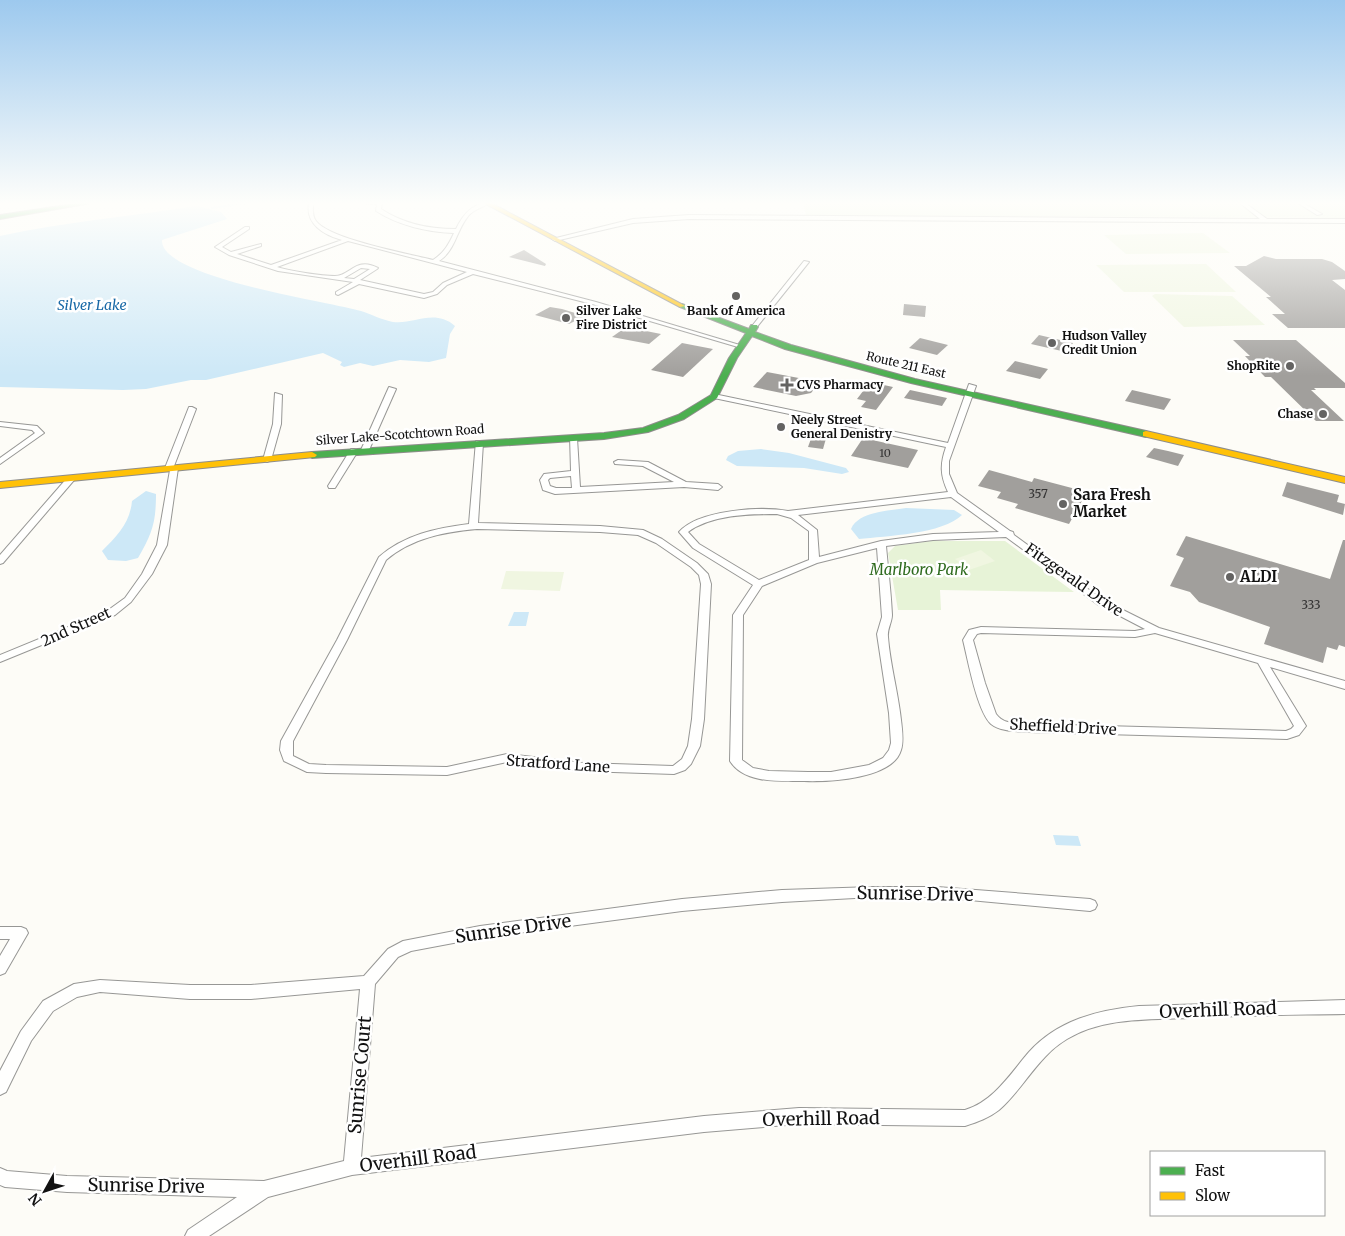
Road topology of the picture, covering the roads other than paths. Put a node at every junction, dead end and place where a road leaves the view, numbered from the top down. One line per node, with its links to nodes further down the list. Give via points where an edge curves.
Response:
1 (250, 261): 8 (street)
2 (291, 261): 8 (street)
3 (429, 261): 6 (street)
4 (594, 261): 13 (main road, Route 211 East, via 673,302)
5 (615, 261): 13 (main road, Route 211 East)
6 (434, 262): 9 (street)
7 (806, 262): 13 (street)
8 (271, 268): 10 (street)
9 (472, 272): 11 (street, via 424,296); 14 (street)
10 (337, 279): 11 (street); 11 (street, via 360,266 375,268)
11 (356, 282): 12 (street)
12 (338, 293)
13 (751, 330): 14 (main road); 16 (main road, Route 211 East, via 834,361)
14 (740, 346): 18 (main road)
15 (392, 389): 24 (street)
16 (971, 390): 23 (street); 31 (main road, Route 211 East)
17 (278, 395): 25 (street, via 277,424)
18 (714, 396): 21 (main road, Silver Lake-Scotchtown Road, via 680,417 653,428 627,434); 23 (street)
19 (192, 410): 28 (street, 2nd Street)
20 (0, 424): 26 (street, via 34,428 40,432)
21 (574, 438): 22 (main road, Silver Lake-Scotchtown Road); 29 (street)
22 (478, 443): 24 (main road, Silver Lake-Scotchtown Road); 39 (street)
23 (951, 446): 37 (street, via 944,470)
24 (360, 451): 25 (main road, Silver Lake-Scotchtown Road); 34 (street)
25 (267, 460): 28 (main road, Silver Lake-Scotchtown Road)
26 (0, 462)
27 (618, 462): 32 (street, via 645,464)
28 (171, 468): 30 (main road, Silver Lake-Scotchtown Road); 46 (street, 2nd Street, via 162,545 128,600 112,613)
29 (574, 473): 36 (street); 36 (street, via 547,476 544,480 549,490)
30 (71, 479): 33 (main road, Silver Lake-Scotchtown Road); 42 (street)
31 (1345, 479)
32 (684, 484): 35 (street); 36 (street)
33 (0, 485)
34 (332, 486)
35 (718, 487)
36 (576, 489)
37 (954, 494): 38 (street); 40 (street, Fitzgerald Drive)
38 (789, 514): 43 (street, via 813,530); 44 (street, via 770,511 709,520 683,532 696,546)
39 (473, 526): 39 (street, Stratford Lane, via 405,543 382,559 287,741 288,758 307,768 326,770 447,771 507,758 583,767 674,770 687,761 694,746 698,719 706,584 702,574 681,555 640,532)
40 (1010, 534): 41 (street, via 933,537); 45 (street, Fitzgerald Drive, via 1100,602)
41 (881, 544): 43 (street); 44 (street, via 887,617 882,634 897,738 892,756 875,769 822,775 755,773 745,770 736,761 738,615)
42 (0, 561)
43 (814, 561): 44 (street)
44 (758, 584)
45 (1155, 630): 47 (street, Fitzgerald Drive); 47 (street, Sheffield Drive, via 1135,634 981,630 973,632 968,640 987,707 994,720 1016,727 1287,735 1295,732 1300,726)
46 (0, 659)
47 (1261, 660): 48 (street, Fitzgerald Drive)
48 (1345, 685)
49 (1090, 905): 52 (street, Sunrise Drive, via 937,892 873,892 782,896 682,906 480,932 408,945 393,953)
50 (0, 933): 51 (street, via 21,933)
51 (0, 969)
52 (368, 982): 54 (street, via 251,992 100,986 74,991 48,1006 26,1036); 55 (street, Sunrise Court)
53 (1345, 1007): 55 (street, Overhill Road, via 1129,1014 1089,1022 1059,1035 1024,1067 997,1102 979,1116 799,1116 704,1124)
54 (0, 1087)
55 (352, 1167): 57 (street, Overhill Road)
56 (0, 1176): 57 (street, Sunrise Drive, via 66,1184)
57 (264, 1189): 58 (street)
58 (194, 1236)

